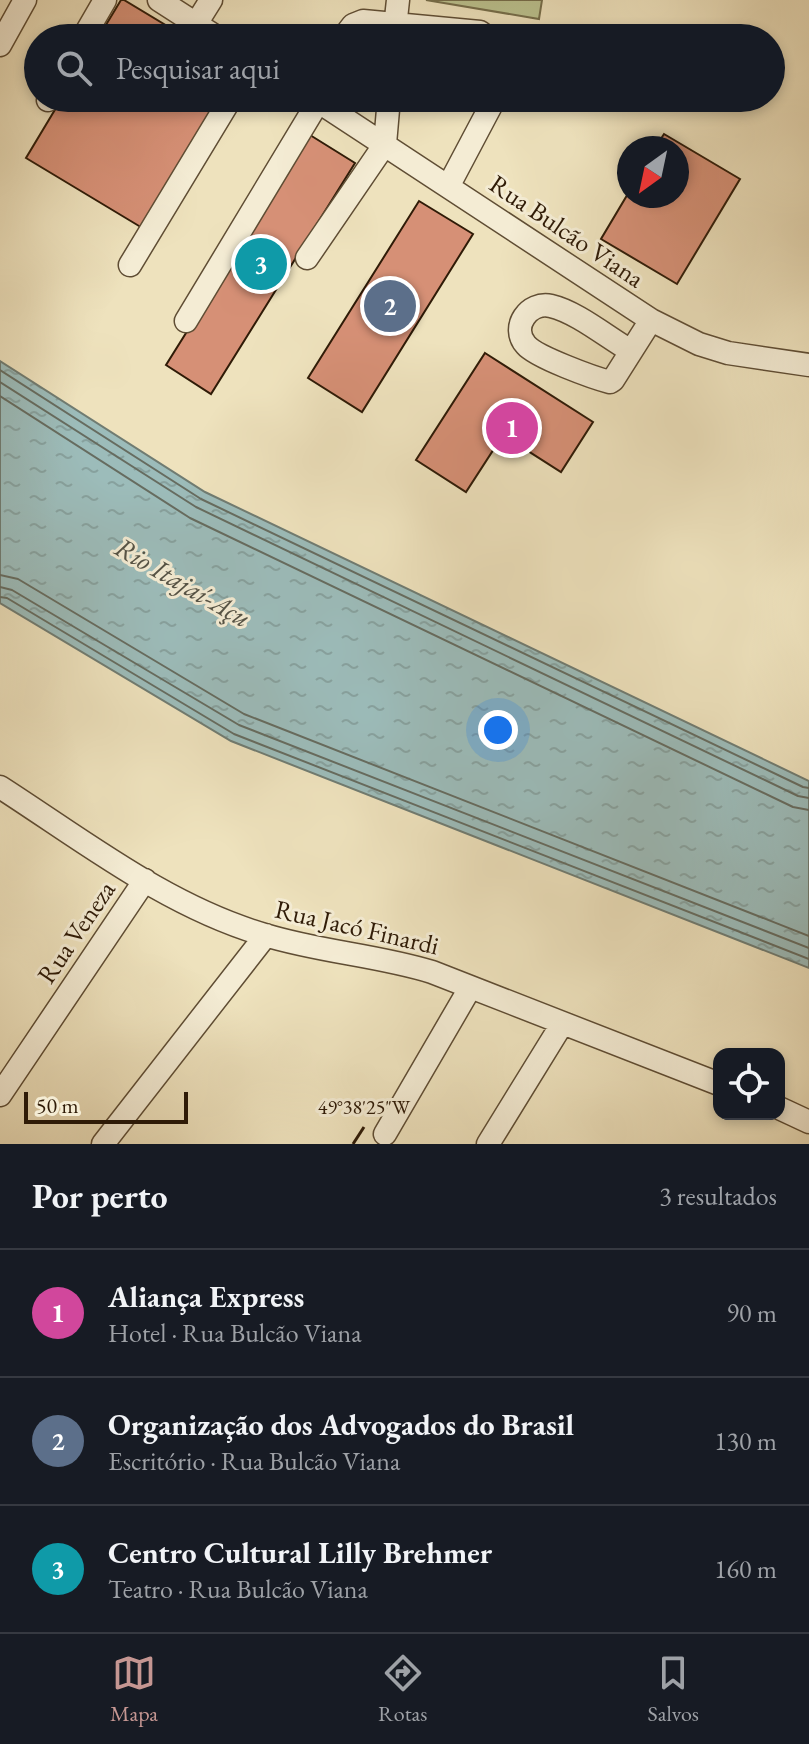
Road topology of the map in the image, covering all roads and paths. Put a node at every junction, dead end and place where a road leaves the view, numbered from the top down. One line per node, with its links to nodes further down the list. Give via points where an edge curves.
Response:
1 (25, 0): 9 (street)
2 (105, 0): 7 (street)
3 (159, 0): 6 (street)
4 (211, 0): 6 (street)
5 (398, 0): 8 (street)
6 (186, 12)
7 (91, 24)
8 (396, 24)
9 (0, 45)
10 (223, 112): 18 (street)
11 (309, 112): 20 (street)
12 (335, 112): 15 (street, Rua Bulcão Viana)
13 (388, 112): 15 (street)
14 (488, 112): 16 (street)
15 (385, 144): 16 (street, Rua Bulcão Viana); 17 (street)
16 (449, 185): 19 (street, Rua Bulcão Viana)
17 (307, 258)
18 (130, 265)
19 (651, 320): 21 (street); 22 (street, Rua Bulcão Viana, via 728,353)
20 (186, 321)
21 (631, 351): 21 (street, via 550,306 530,310 520,328 532,351 604,380 613,380)
22 (809, 365)
23 (0, 787): 24 (street, Rua Jacó Finardi)
24 (145, 880): 25 (street, Rua Jacó Finardi); 29 (street, Rua Veneza)
25 (266, 935): 26 (street, Rua Jacó Finardi, via 397,961); 33 (street)
26 (470, 988): 27 (street, Rua Jacó Finardi); 32 (street)
27 (562, 1024): 28 (street, Rua Jacó Finardi); 34 (street)
28 (713, 1082)
29 (0, 1095)
30 (785, 1111): 31 (street)
31 (809, 1122)
32 (385, 1134)
33 (103, 1144)
34 (488, 1144)

